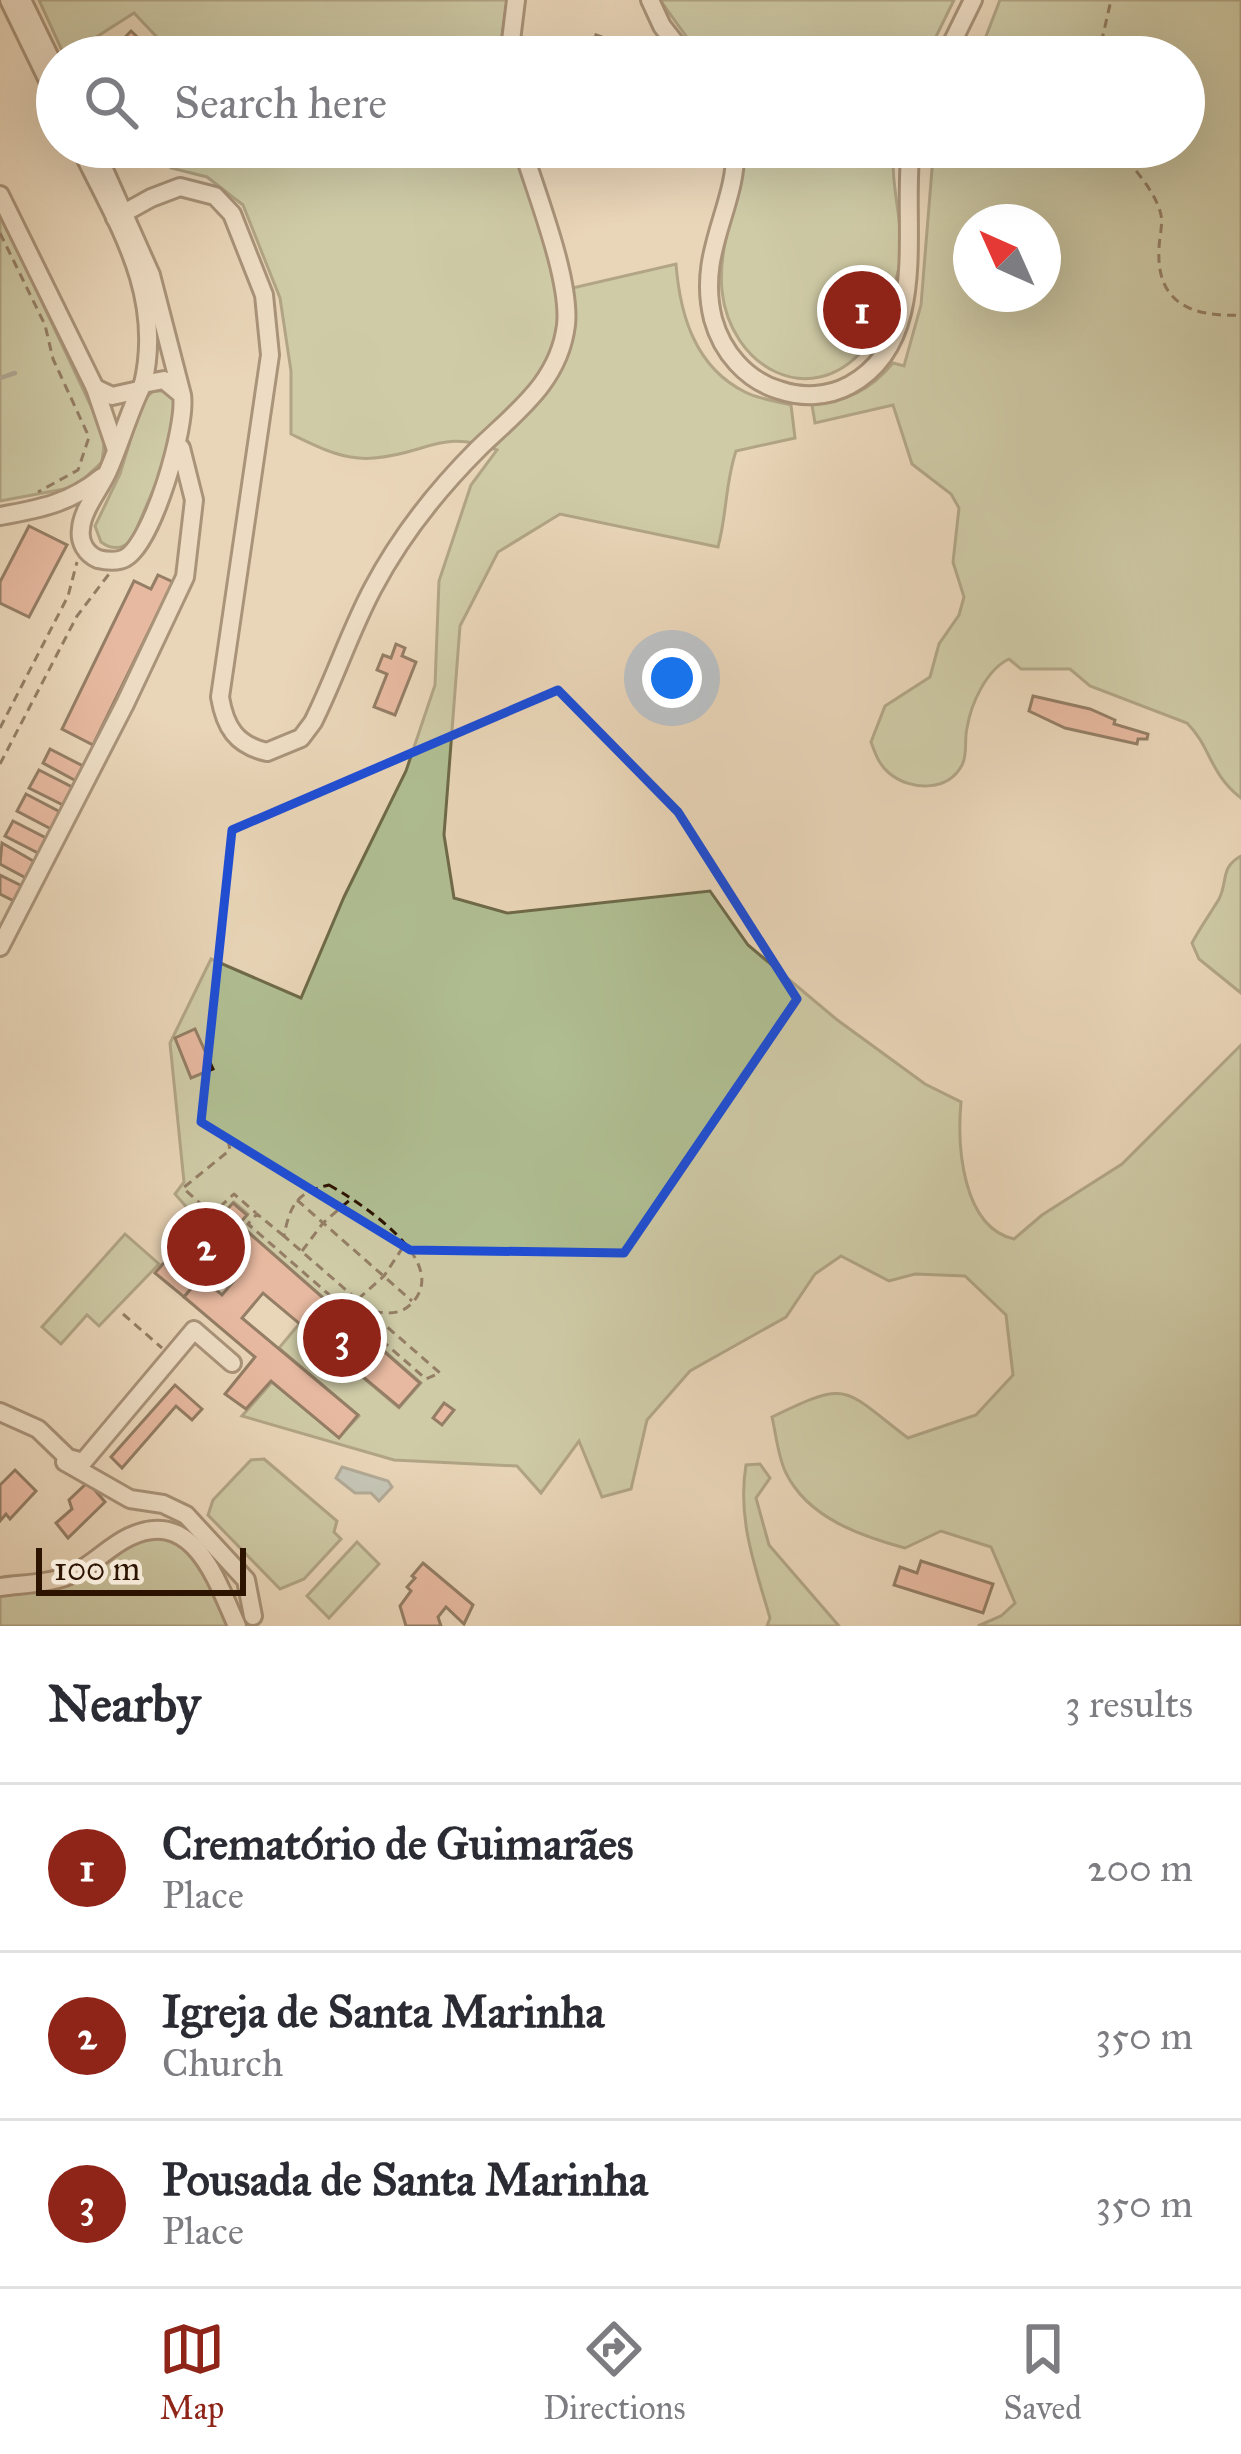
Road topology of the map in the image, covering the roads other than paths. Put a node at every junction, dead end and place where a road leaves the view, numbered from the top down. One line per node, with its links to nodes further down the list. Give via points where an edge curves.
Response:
1 (9, 0): 10 (street)
2 (22, 0): 6 (street)
3 (516, 0): 7 (street)
4 (650, 0): 8 (street)
5 (973, 0): 9 (street)
6 (40, 36)
7 (512, 36)
8 (670, 36)
9 (955, 36)
10 (36, 56)
11 (92, 168): 17 (street)
12 (102, 168): 17 (street)
13 (528, 168): 17 (street, via 564,290 560,351 546,382 404,537 314,722 301,738 267,752 236,739 220,697 270,355 264,295 232,214 215,196 180,188)
14 (730, 168): 15 (street, via 711,257 712,315 735,363 763,385 795,395 835,393 866,376 888,349 910,263)
15 (909, 168)
16 (0, 195): 19 (street)
17 (120, 215): 18 (street, via 150,324); 20 (street, via 152,275)
18 (141, 387): 19 (street, via 112,396); 20 (street, via 164,380); 22 (street)
19 (95, 388): 22 (street)
20 (182, 394): 21 (street)
21 (180, 441): 26 (street); 27 (street, via 194,500)
22 (116, 450): 23 (street)
23 (107, 473): 24 (street); 28 (street)
24 (53, 507): 25 (street); 28 (street)
25 (0, 516)
26 (150, 519): 27 (street, via 176,509); 28 (street, via 128,556 102,560)
27 (191, 529): 29 (street, via 176,600)
28 (81, 534)
29 (0, 947)
30 (232, 1363): 32 (street, via 194,1330 82,1462)
31 (0, 1412): 32 (street)
32 (51, 1442): 34 (street, via 67,1466 130,1498 186,1514 246,1580)
33 (0, 1587): 34 (street, via 62,1579 128,1537 180,1535 202,1552)
34 (250, 1623)

